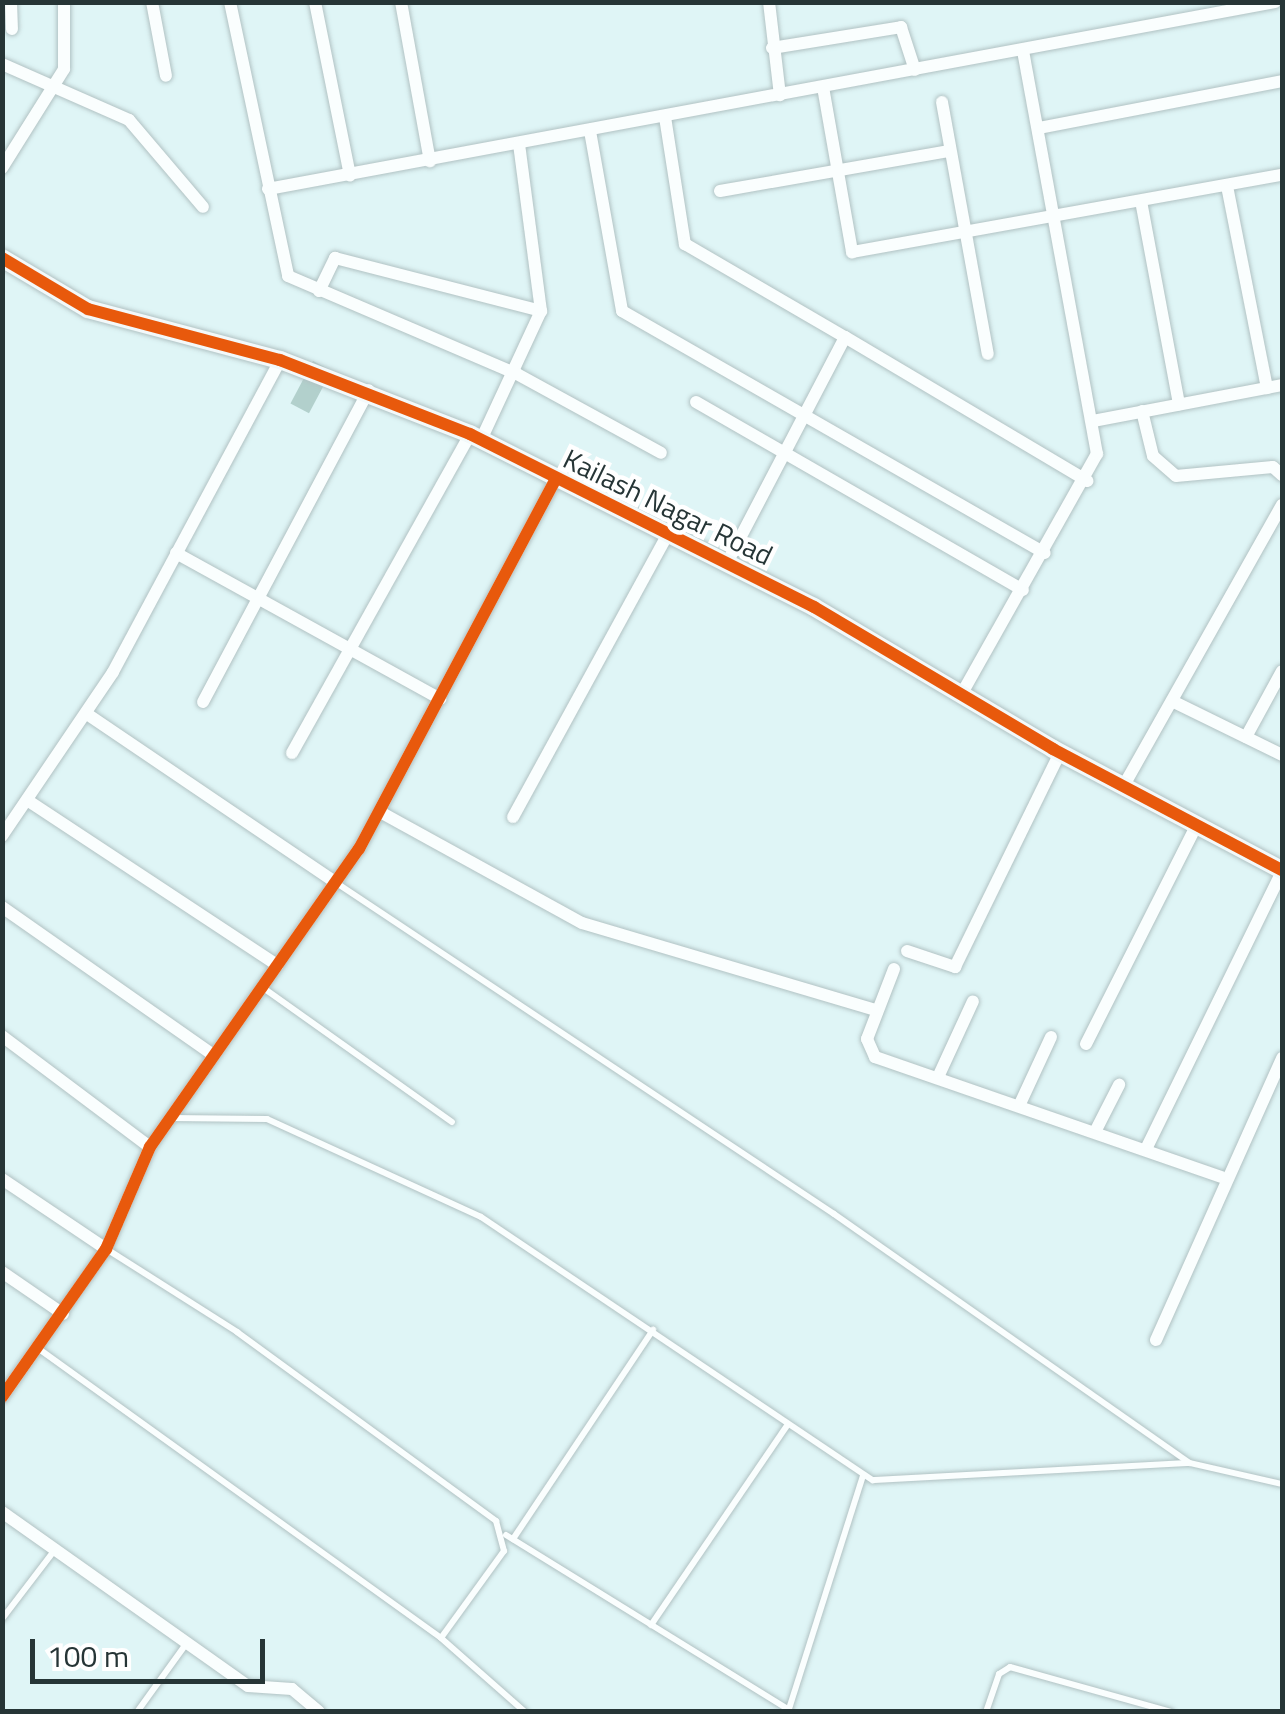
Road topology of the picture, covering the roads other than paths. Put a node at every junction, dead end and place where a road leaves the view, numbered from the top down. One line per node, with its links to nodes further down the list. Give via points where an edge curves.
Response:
1 (11, 2): 9 (street)
2 (64, 2): 16 (street, via 70,49)
3 (152, 2): 14 (street)
4 (230, 2): 31 (street)
5 (315, 2): 28 (street)
6 (402, 2): 25 (street)
7 (769, 2): 10 (street)
8 (1275, 2): 11 (street)
9 (12, 29)
10 (772, 48): 13 (street, via 900,28); 18 (street)
11 (1023, 50): 13 (street); 21 (street)
12 (2, 64): 16 (street)
13 (915, 70): 17 (street)
14 (166, 76)
15 (1282, 81): 21 (street)
16 (58, 84): 26 (street); 34 (street, via 150,137)
17 (823, 87): 18 (street); 27 (street)
18 (780, 95): 20 (street)
19 (942, 102): 24 (street)
20 (664, 117): 22 (street); 40 (street, via 685,244)
21 (1040, 128): 35 (street)
22 (590, 131): 23 (street); 50 (street, via 622,311)
23 (519, 144): 25 (street); 39 (street)
24 (950, 151): 27 (street); 36 (street)
25 (430, 161): 28 (street)
26 (2, 168)
27 (837, 172): 32 (street); 36 (street, via 852,252)
28 (350, 175): 31 (street)
29 (1282, 175): 30 (street)
30 (1227, 186): 33 (street); 45 (street)
31 (268, 189): 38 (street, via 288,276)
32 (720, 192)
33 (1142, 202): 35 (street); 48 (street)
34 (203, 207)
35 (1056, 218): 36 (street); 51 (street)
36 (964, 235): 41 (street)
37 (2, 258): 42 (street, Kailash Nagar Road, via 88,310)
38 (318, 291): 39 (street, via 335,258); 43 (street)
39 (540, 311): 43 (street)
40 (845, 337): 50 (street); 57 (street)
41 (988, 354)
42 (280, 360): 46 (street, Kailash Nagar Road); 60 (street)
43 (517, 374): 52 (street); 53 (street)
44 (1282, 385): 45 (street)
45 (1267, 388): 48 (street)
46 (369, 390): 52 (street, Kailash Nagar Road); 64 (street)
47 (696, 402): 54 (street)
48 (1179, 404): 49 (street)
49 (1142, 411): 51 (street); 55 (street, via 1158,464 1176,476 1274,467)
50 (803, 418): 54 (street); 61 (street)
51 (1093, 420): 57 (street, via 1097,454)
52 (476, 437): 56 (street, Kailash Nagar Road); 65 (street)
53 (660, 453)
54 (784, 453): 62 (street); 63 (street)
55 (1282, 475)
56 (555, 481): 59 (street, Kailash Nagar Road); 68 (street)
57 (1088, 481): 61 (street)
58 (1282, 505): 69 (street)
59 (668, 534): 62 (street, Kailash Nagar Road); 79 (street)
60 (176, 553): 64 (street); 71 (street)
61 (1044, 554): 63 (street)
62 (727, 562): 67 (street, Kailash Nagar Road)
63 (1023, 590): 67 (street)
64 (262, 601): 65 (street); 70 (street)
65 (350, 650): 68 (street); 73 (street)
66 (1282, 671): 72 (street)
67 (961, 695): 74 (street, Kailash Nagar Road)
68 (440, 699): 78 (street)
69 (1172, 701): 72 (street); 76 (street)
70 (203, 702)
71 (87, 714): 77 (street); 83 (street)
72 (1246, 738): 75 (street)
73 (292, 753)
74 (1060, 753): 76 (street, Kailash Nagar Road); 85 (street, via 955,967)
75 (1282, 755)
76 (1124, 788): 80 (street, Kailash Nagar Road)
77 (27, 800): 81 (street); 86 (street)
78 (380, 812): 83 (street); 90 (street, via 582,923)
79 (514, 817)
80 (1196, 826): 82 (street, Kailash Nagar Road); 93 (street)
81 (2, 836)
82 (1282, 870): 103 (street)
83 (335, 882): 86 (street); 115 (lane, via 834,1214)
84 (2, 907): 94 (street)
85 (907, 951)
86 (277, 965): 88 (street)
87 (894, 969): 90 (street)
88 (261, 986): 94 (street); 100 (lane)
89 (972, 1001): 96 (street)
90 (876, 1010): 96 (street, via 867,1050)
91 (2, 1036): 102 (street)
92 (1050, 1038): 98 (street)
93 (1086, 1044)
94 (212, 1054): 99 (street)
95 (1282, 1058): 104 (street)
96 (939, 1075): 98 (street)
97 (1118, 1085): 101 (street)
98 (1019, 1106): 101 (street)
99 (169, 1118): 102 (street); 109 (lane, via 236,1115 288,1126 505,1231)
100 (452, 1122)
101 (1096, 1130): 103 (street)
102 (150, 1147): 106 (street)
103 (1147, 1148): 104 (street)
104 (1222, 1178): 110 (street)
105 (2, 1179): 106 (street)
106 (106, 1249): 108 (street); 119 (lane, via 237,1332)
107 (2, 1272): 108 (street)
108 (63, 1314): 111 (street)
109 (653, 1330): 114 (lane); 119 (lane)
110 (1156, 1340)
111 (38, 1349): 112 (street); 123 (lane)
112 (9, 1376): 113 (street)
113 (2, 1397)
114 (788, 1424): 116 (lane); 122 (lane)
115 (1190, 1463): 116 (lane, via 925,1483); 117 (lane)
116 (862, 1475): 125 (lane)
117 (1282, 1484)
118 (2, 1512): 120 (street)
119 (509, 1537): 122 (lane); 123 (lane)
120 (54, 1551): 121 (lane); 124 (street)
121 (2, 1619)
122 (651, 1625): 125 (lane)
123 (440, 1638): 128 (lane)
124 (186, 1644): 126 (lane); 127 (street, via 248,1686 292,1689)
125 (788, 1711)
126 (137, 1712)
127 (318, 1712)
128 (524, 1712)
129 (986, 1712): 130 (lane, via 999,1674 1010,1667)
130 (1170, 1712)

